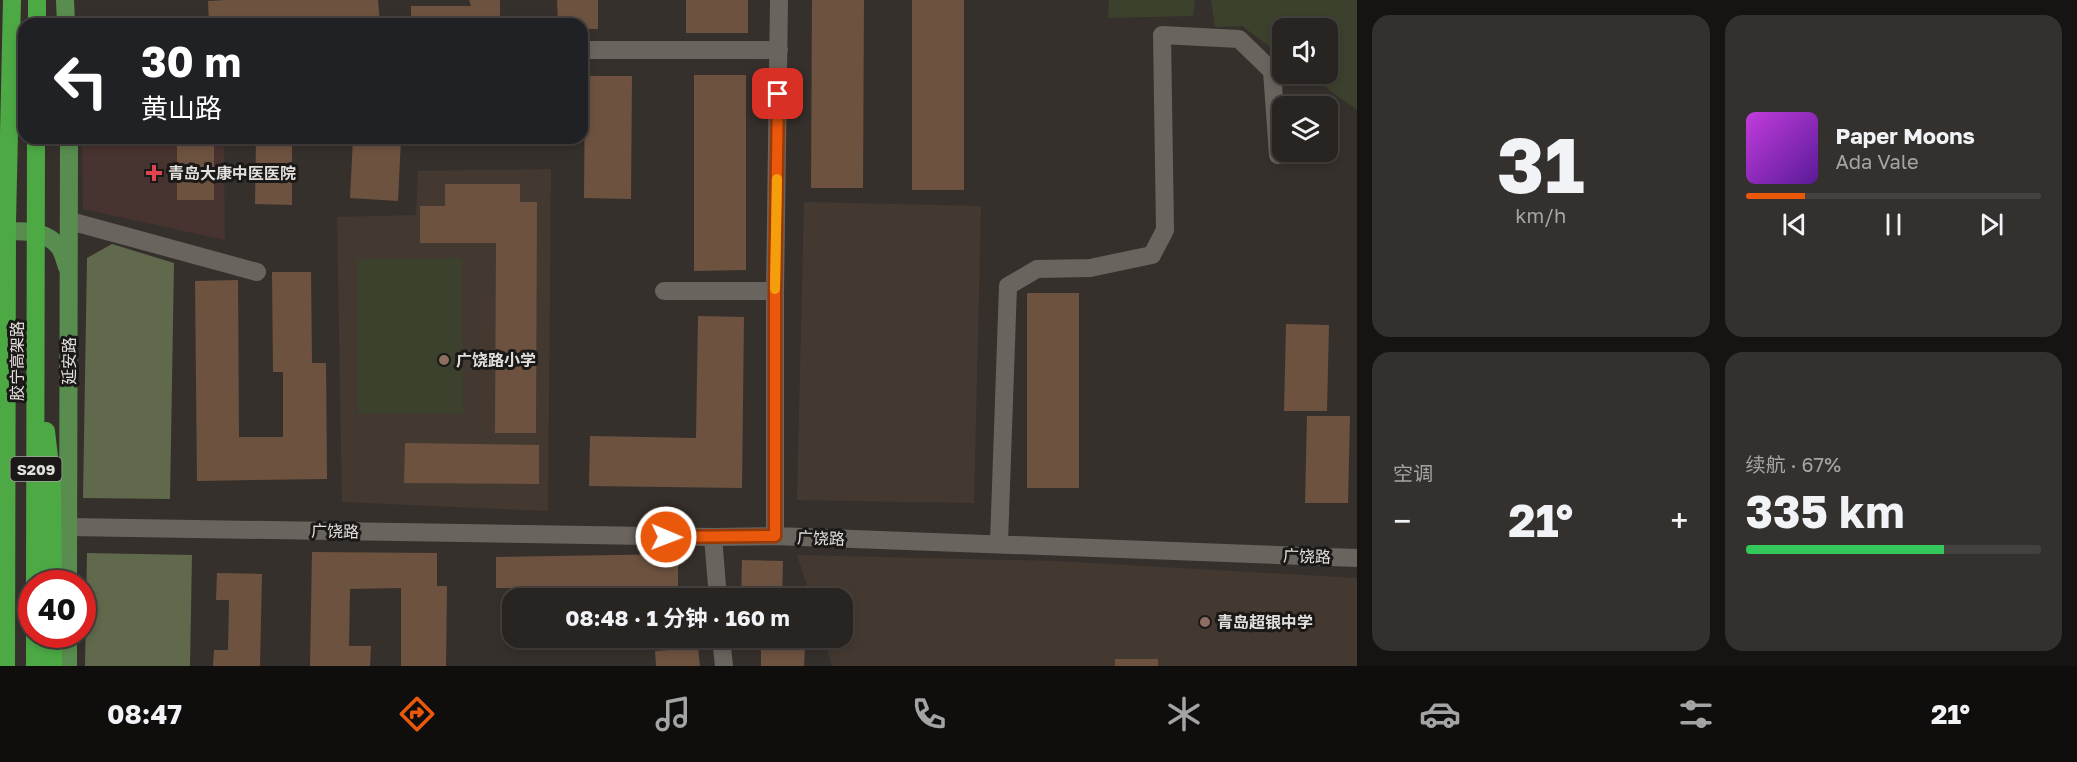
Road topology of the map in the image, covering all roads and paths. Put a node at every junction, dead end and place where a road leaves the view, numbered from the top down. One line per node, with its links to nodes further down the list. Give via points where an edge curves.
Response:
1 (12, 0): 18 (highway, 胶宁高架路 / S209)
2 (37, 0): 5 (highway)
3 (65, 0): 6 (main road)
4 (779, 0): 8 (street)
5 (37, 18)
6 (66, 18)
7 (588, 50): 8 (street)
8 (779, 50): 17 (street)
9 (1274, 96): 24 (street, via 1272,71 1239,39 1162,35 1165,230 1152,255 1090,268 1037,269 1008,286)
10 (36, 144): 19 (highway, 胶宁高架路 / S209)
11 (69, 144): 12 (main road, 延安路)
12 (70, 221): 14 (main road, 延安路); 15 (street)
13 (0, 231): 14 (main road, via 47,236 60,249)
14 (69, 271): 21 (main road, 延安路)
15 (257, 272)
16 (664, 291): 17 (street)
17 (775, 291): 22 (street)
18 (6, 354): 20 (highway); 34 (highway, 胶宁高架路 / S209)
19 (36, 355): 26 (highway, 胶宁高架路 / S209); 27 (highway, via 52,483)
20 (0, 386)
21 (69, 527): 23 (street, 广饶路); 28 (main road, 延安路)
22 (775, 536): 23 (street, 广饶路); 24 (street, 广饶路)
23 (713, 537): 29 (street)
24 (999, 543): 25 (street, 广饶路)
25 (1357, 558)
26 (35, 570)
27 (52, 570)
28 (69, 570)
29 (717, 588)
30 (35, 648): 35 (highway)
31 (53, 648): 36 (highway)
32 (68, 648): 37 (main road)
33 (722, 648): 38 (street)
34 (6, 666)
35 (35, 666)
36 (53, 666)
37 (68, 666)
38 (724, 666)

